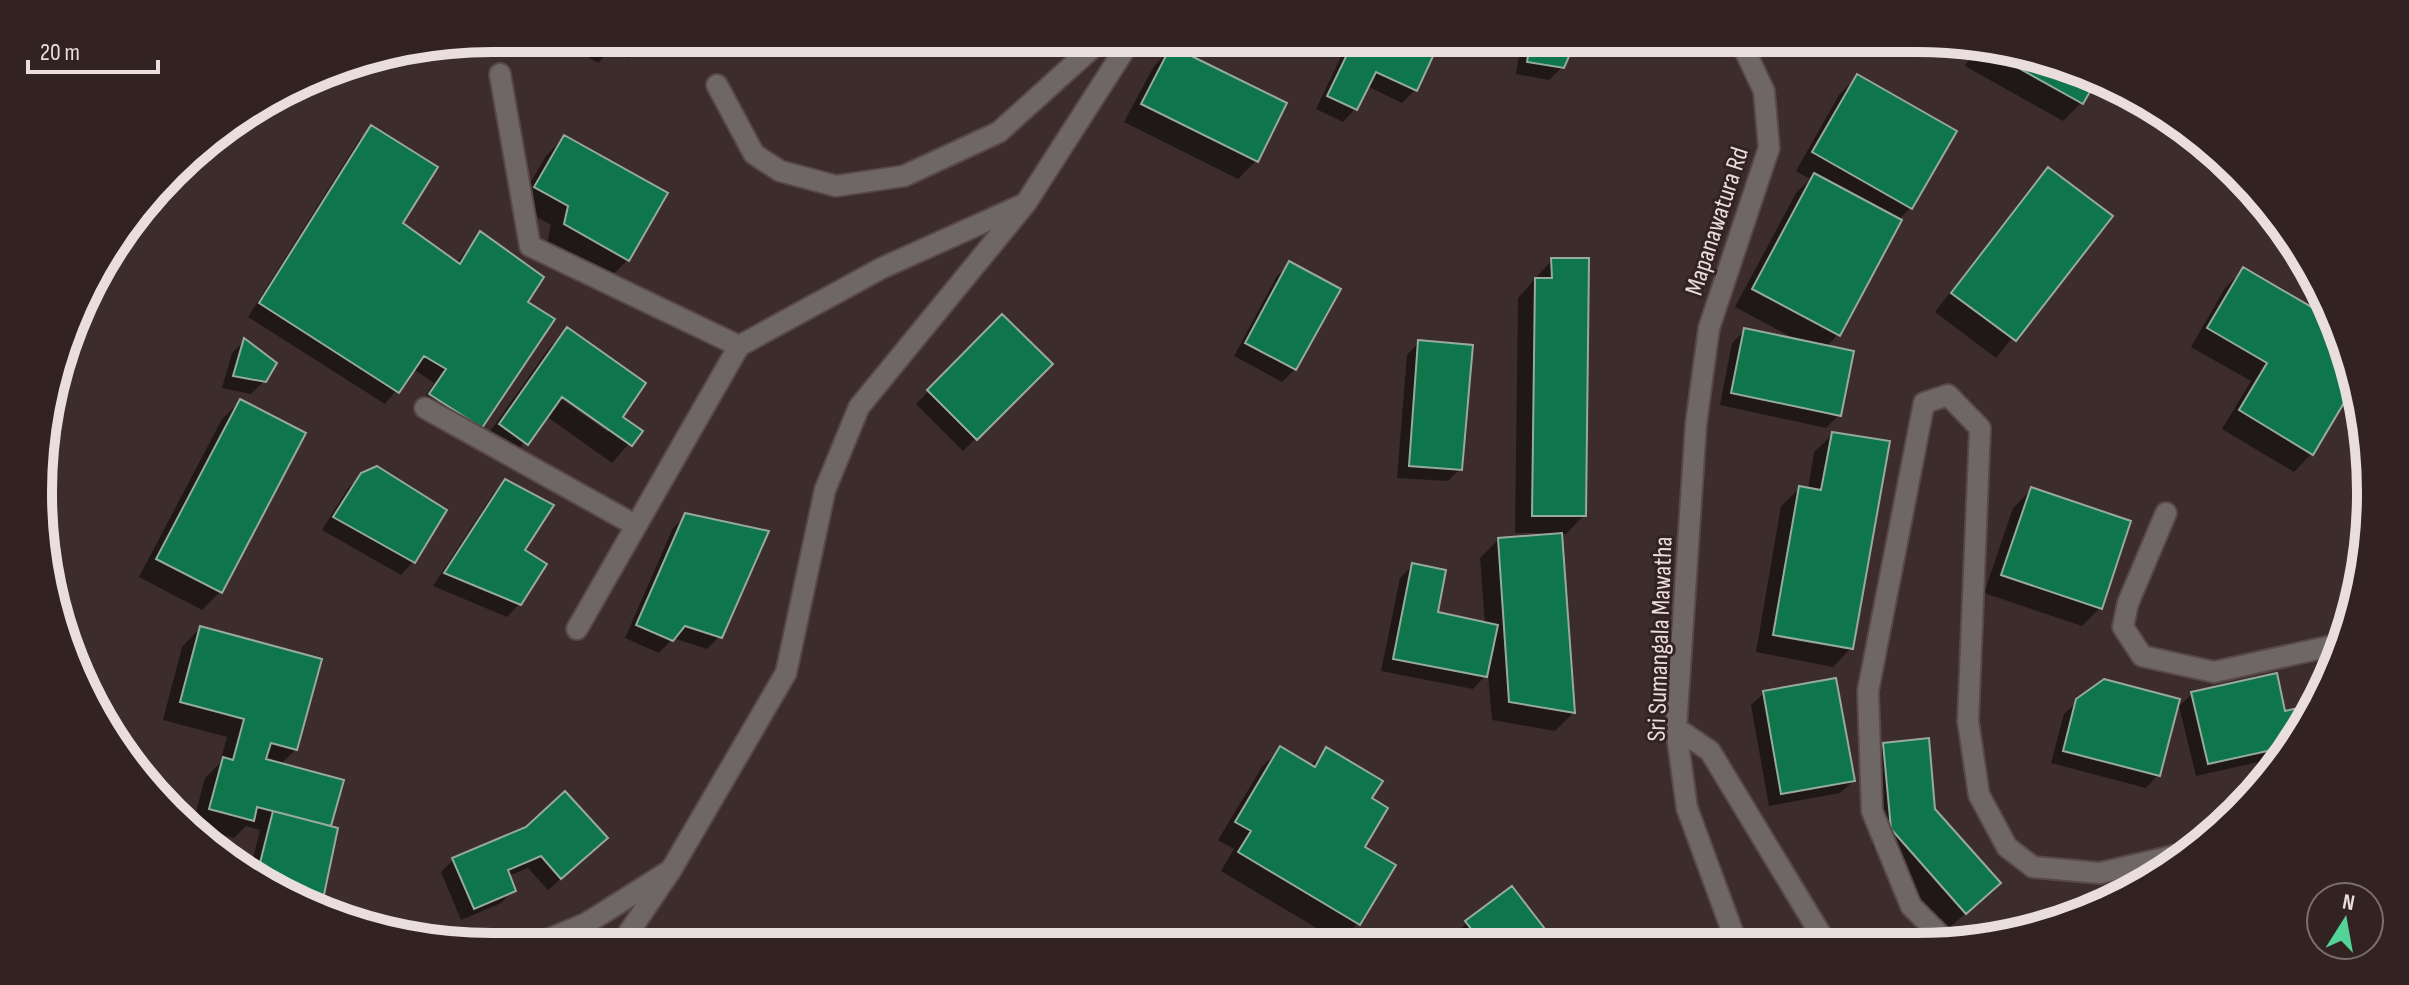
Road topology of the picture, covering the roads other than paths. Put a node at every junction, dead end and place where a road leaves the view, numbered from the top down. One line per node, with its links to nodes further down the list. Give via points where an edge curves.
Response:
1 (1088, 52): 5 (street, via 999,132 904,176 836,186 780,171 754,154)
2 (1123, 52): 6 (street)
3 (1746, 52): 9 (street, Mapanawatura Rd, via 1764,91 1769,148 1709,328)
4 (500, 74): 7 (street, via 530,246)
5 (717, 85)
6 (1026, 203): 7 (street, via 882,268); 16 (street, via 859,407 825,490 786,673)
7 (739, 346): 11 (street)
8 (425, 408): 11 (street)
9 (1696, 424): 14 (street, Sri Sumangala Mawatha)
10 (2166, 513): 13 (street, via 2123,627 2142,656 2214,672)
11 (635, 525): 12 (street)
12 (577, 629)
13 (2329, 647)
14 (1676, 728): 20 (street, Sri Sumangala Mawatha, via 1687,808); 21 (street, via 1710,751)
15 (2161, 859): 17 (street, via 2100,873 2033,867 2007,847 1979,795 1968,721 1980,428 1948,395 1924,403 1868,691 1872,811 1911,906)
16 (671, 870): 18 (street); 19 (street)
17 (1937, 932)
18 (563, 933)
19 (628, 933)
20 (1733, 933)
21 (1820, 933)

